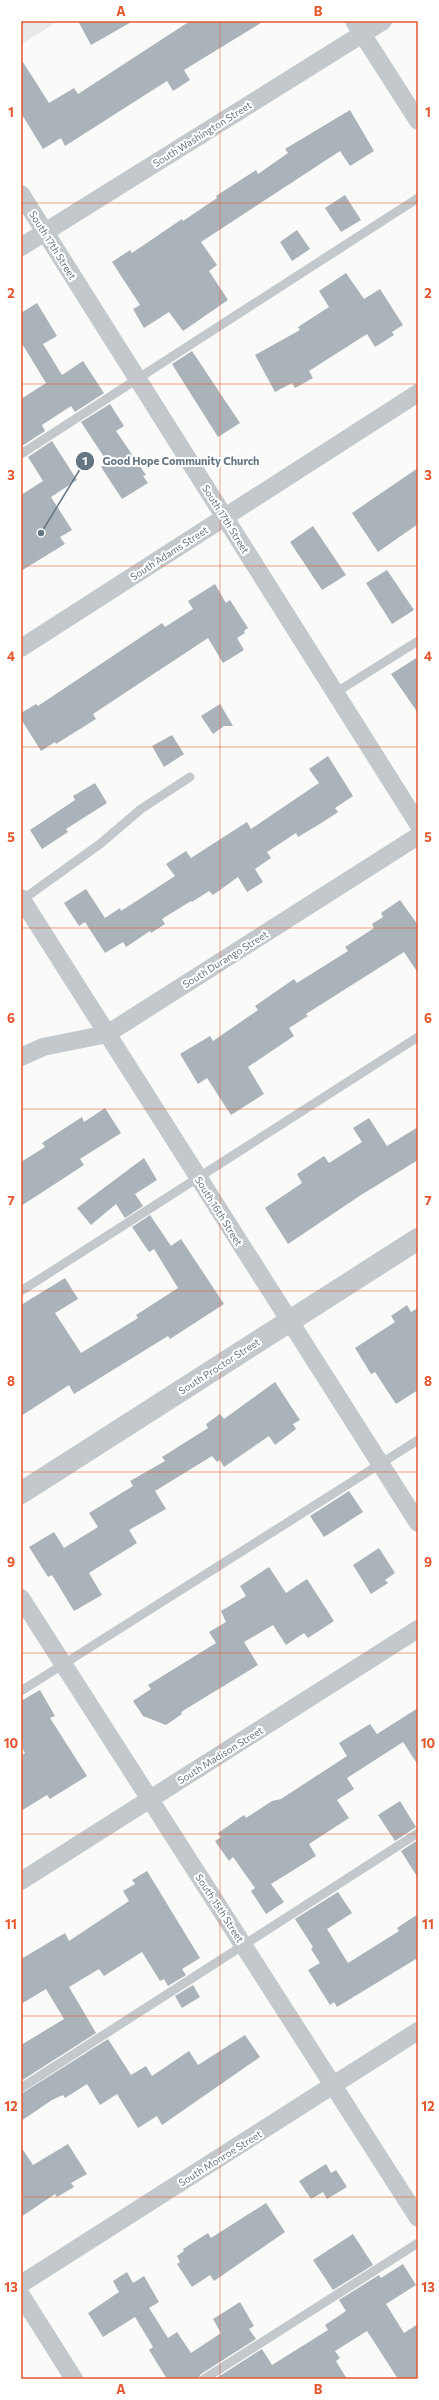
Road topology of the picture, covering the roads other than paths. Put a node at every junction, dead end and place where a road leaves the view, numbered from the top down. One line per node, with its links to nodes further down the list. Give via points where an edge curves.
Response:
1 (383, 21): 2 (street, South Washington Street)
2 (358, 28): 3 (street); 6 (street, South Washington Street)
3 (418, 121)
4 (21, 194): 6 (street, South 17th Street)
5 (418, 198): 8 (lane)
6 (45, 232): 7 (street, South Washington Street); 8 (street, South 17th Street)
7 (21, 247)
8 (138, 379): 10 (lane); 11 (street, South 17th Street)
9 (418, 393): 11 (street, South Adams Street)
10 (21, 454)
11 (225, 518): 13 (street, South Adams Street); 14 (street, South 17th Street)
12 (418, 640): 14 (lane)
13 (21, 648)
14 (336, 693): 16 (street, South 17th Street)
15 (190, 777): 18 (lane, via 141,809 106,840)
16 (418, 824)
17 (418, 836): 19 (street, South Durango Street)
18 (22, 899): 19 (street, South 16th Street)
19 (107, 1034): 21 (street, South Durango Street, via 43,1047); 22 (street, South 16th Street)
20 (418, 1037): 22 (lane)
21 (21, 1057)
22 (198, 1178): 24 (lane); 25 (street, South 16th Street)
23 (418, 1240): 25 (street, South Proctor Street)
24 (21, 1291)
25 (289, 1322): 27 (street, South 16th Street); 28 (street, South Proctor Street)
26 (418, 1440): 27 (lane)
27 (381, 1464): 29 (street, South 16th Street); 32 (lane)
28 (21, 1493)
29 (418, 1523)
30 (21, 1598): 32 (street, South 15th Street)
31 (418, 1629): 34 (street, South Madison Street)
32 (64, 1664): 33 (lane); 34 (street, South 15th Street)
33 (21, 1691)
34 (150, 1799): 36 (street, South Madison Street); 37 (street, South 15th Street)
35 (418, 1833): 37 (lane)
36 (21, 1881)
37 (243, 1944): 39 (street, South 15th Street); 40 (lane)
38 (418, 2031): 39 (street, South Monroe Street)
39 (334, 2085): 41 (street, South 15th Street); 43 (street, South Monroe Street)
40 (21, 2088)
41 (418, 2218)
42 (418, 2243): 46 (lane)
43 (21, 2284)
44 (21, 2295): 45 (street)
45 (74, 2379)
46 (204, 2379)

